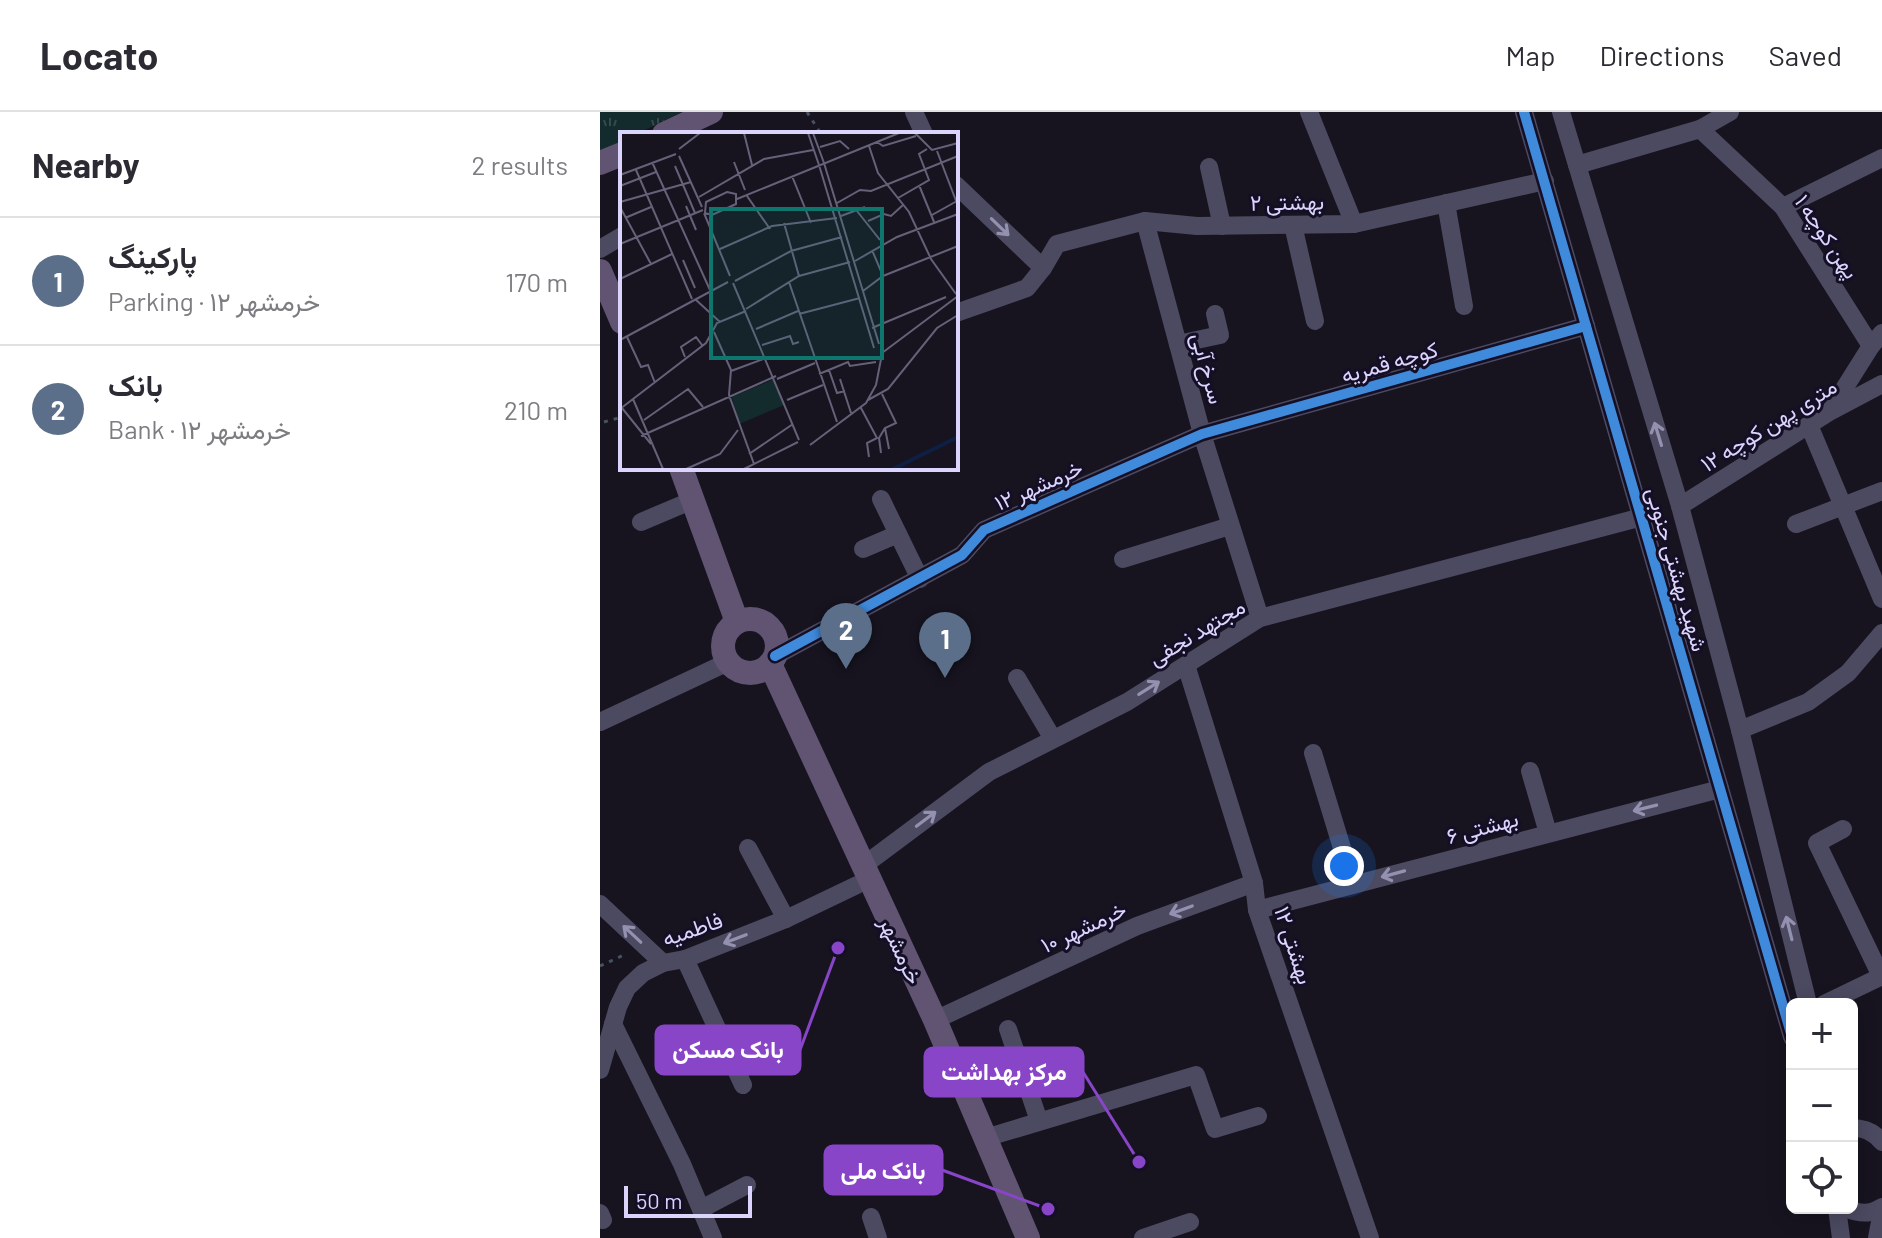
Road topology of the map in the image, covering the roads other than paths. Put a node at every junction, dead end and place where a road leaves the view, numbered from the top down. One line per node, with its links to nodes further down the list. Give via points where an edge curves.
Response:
1 (711, 112): 8 (main road)
2 (914, 112): 9 (street)
3 (1309, 112): 18 (street)
4 (1524, 112): 13 (street, شهید بهشتی جنوبی)
5 (1561, 112): 11 (street, شهید بهشتی جنوبی)
6 (1730, 112): 7 (street)
7 (1700, 129): 11 (street); 16 (street, پهن کوچه ۱)
8 (668, 132)
9 (923, 132)
10 (1882, 158): 16 (street)
11 (1577, 165): 42 (street, شهید بهشتی جنوبی, one-way to 11)
12 (1209, 167): 20 (street)
13 (1545, 181): 15 (street, بهشتی ۲); 30 (street, شهید بهشتی جنوبی)
14 (958, 187): 23 (street, one-way to 23)
15 (1446, 203): 18 (street, بهشتی ۲); 25 (street)
16 (1783, 207): 31 (street, پهن کوچه ۱)
17 (1145, 221): 20 (street, بهشتی ۲); 23 (street, بهشتی ۲, via 1057,244); 32 (street, سرخ آبی)
18 (1354, 224): 19 (street, بهشتی ۲)
19 (1293, 225): 20 (street, بهشتی ۲); 29 (street)
20 (1222, 226)
21 (620, 237): 22 (street)
22 (600, 249)
23 (1043, 268): 26 (street, بهشتی ۲, via 1027,288)
24 (600, 271): 28 (main road)
25 (1464, 306)
26 (958, 312)
27 (1215, 314): 32 (street, via 1220,335)
28 (620, 317)
29 (1315, 321)
30 (1586, 326): 36 (street, کوچه قمریه); 43 (street, شهید بهشتی جنوبی)
31 (1876, 339): 34 (street)
32 (1178, 344): 36 (street, سرخ آبی)
33 (1882, 384): 34 (street, ۱۲ متری پهن کوچه)
34 (1831, 411): 35 (street, ۱۲ متری پهن کوچه)
35 (1809, 425): 41 (street); 42 (street, ۱۲ متری پهن کوچه)
36 (1202, 434): 46 (street, سرخ آبی); 50 (street, خرمشهر ۱۲, via 984,530 962,555)
37 (682, 470): 40 (main road)
38 (1882, 491): 41 (street)
39 (881, 499): 47 (street)
40 (693, 500): 44 (street); 53 (main road)
41 (1843, 505): 45 (street); 51 (street)
42 (1680, 506): 59 (street, شهید بهشتی جنوبی)
43 (1642, 517): 52 (street, مجتهد نجفی); 59 (street, شهید بهشتی جنوبی)
44 (641, 522)
45 (1796, 524)
46 (1230, 526): 49 (street); 52 (street, سرخ آبی)
47 (898, 534): 48 (street); 50 (street)
48 (863, 549)
49 (1123, 559)
50 (920, 579): 56 (street, خرمشهر ۱۲)
51 (1882, 599)
52 (1260, 618): 57 (street, مجتهد نجفی)
53 (737, 622): 55 (main road, via 725,635 723,654); 56 (main road, via 756,620 771,630 777,647)
54 (1882, 633): 61 (street, via 1848,673 1808,702)
55 (728, 662): 56 (main road, via 747,673); 60 (street)
56 (769, 664): 69 (main road, خرمشهر)
57 (1186, 665): 62 (street, مجتهد نجفی, one-way to 57); 70 (street, بهشتی ۱۲)
58 (1017, 678): 62 (street)
59 (1708, 684): 61 (street, شهید بهشتی جنوبی); 65 (street, شهید بهشتی جنوبی)
60 (600, 722)
61 (1740, 730): 78 (street, شهید بهشتی جنوبی, one-way to 61)
62 (1053, 739): 69 (street, مجتهد نجفی, one-way to 62, via 989,772)
63 (1313, 753): 71 (street)
64 (1530, 771): 67 (street)
65 (1720, 789): 67 (street, بهشتی ۶, one-way to 67); 80 (street, شهید بهشتی جنوبی)
66 (1843, 829): 77 (street, via 1817,843)
67 (1548, 833): 71 (street, بهشتی ۶, one-way to 71)
68 (748, 848): 74 (street)
69 (860, 876): 74 (street, فاطمیه); 81 (main road, خرمشهر); 98 (main road, خرمشهر)
70 (1254, 883): 73 (street, بهشتی ۱۲); 81 (street, خرمشهر ۱۰, one-way to 81, via 1137,926)
71 (1353, 884): 73 (street, بهشتی ۶)
72 (600, 904): 76 (street, one-way to 72)
73 (1257, 910): 101 (street, بهشتی ۱۲)
74 (786, 919): 75 (street, فاطمیه, one-way to 75)
75 (685, 959): 76 (street, فاطمیه); 85 (street)
76 (663, 963): 82 (street, فاطمیه, via 627,988)
77 (1882, 976): 79 (street)
78 (1807, 998)
79 (1836, 998)
80 (1786, 1016)
81 (935, 1020): 88 (main road, خرمشهر)
82 (613, 1024): 84 (street, فاطمیه); 90 (street)
83 (1008, 1029): 87 (street)
84 (600, 1070)
85 (743, 1085)
86 (1258, 1116): 87 (street, via 1215,1129 1196,1075)
87 (1039, 1121): 88 (street)
88 (985, 1138): 99 (main road, خرمشهر)
89 (747, 1185): 90 (street)
90 (701, 1209): 96 (street)
91 (1882, 1209): 92 (street); 103 (street)
92 (1858, 1213)
93 (1838, 1214): 102 (street)
94 (871, 1217): 97 (street)
95 (1190, 1222): 100 (street)
96 (713, 1238)
97 (878, 1238)
98 (1015, 1238)
99 (1028, 1238)
100 (1143, 1238)
101 (1370, 1238)
102 (1841, 1238)
103 (1877, 1238)

